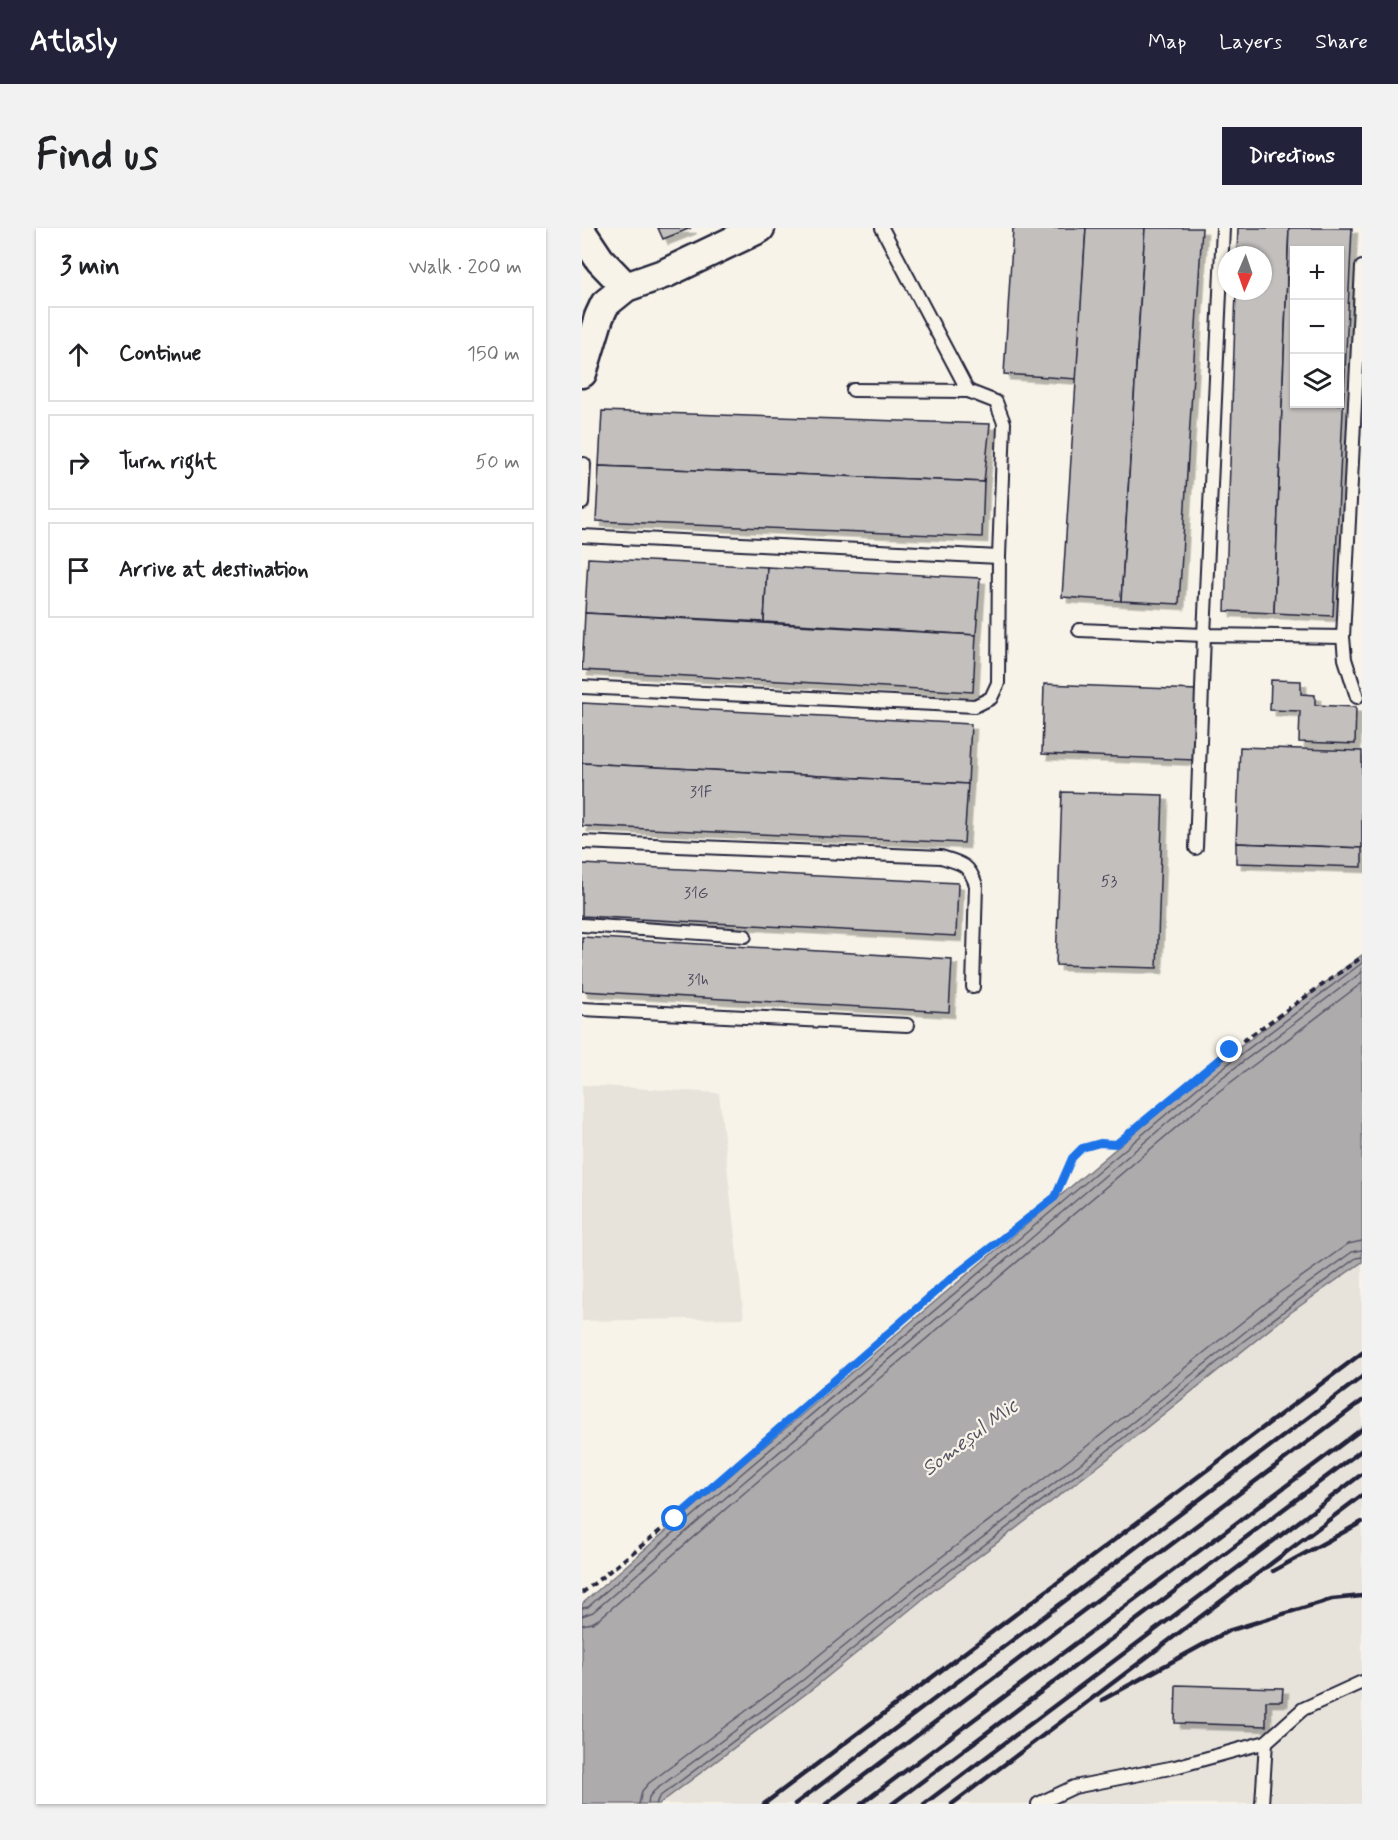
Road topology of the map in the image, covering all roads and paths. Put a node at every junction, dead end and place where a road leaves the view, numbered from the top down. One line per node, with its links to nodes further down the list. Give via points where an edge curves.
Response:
1 (760, 228): 6 (street, via 666,273)
2 (882, 228): 9 (lane)
3 (1223, 228): 15 (lane)
4 (582, 233): 6 (street, via 600,260)
5 (1362, 267): 16 (lane)
6 (626, 287): 7 (street, via 605,304)
7 (584, 360)
8 (853, 390): 9 (lane)
9 (968, 392): 13 (lane, via 996,402 1005,423)
10 (584, 464): 11 (lane)
11 (582, 503)
12 (582, 536): 13 (lane)
13 (999, 557): 17 (lane, via 998,684 991,698 975,706)
14 (1079, 630): 15 (lane)
15 (1204, 635): 16 (lane); 20 (lane)
16 (1343, 637): 18 (lane, via 1345,659)
17 (582, 687)
18 (1357, 697)
19 (582, 842): 24 (lane, via 941,857 960,862 971,871 976,885)
20 (1196, 848)
21 (582, 925): 22 (lane)
22 (746, 936)
23 (1362, 957): 27 (path, via 1230,1050 1116,1144 1082,1148 1072,1158 1055,1197 949,1280 675,1519)
24 (973, 987)
25 (582, 1009): 26 (lane)
26 (907, 1025)
27 (582, 1593)
28 (1362, 1682): 29 (lane, via 1303,1709)
29 (1266, 1742): 30 (lane, via 1175,1767 1074,1787); 31 (lane)
30 (1038, 1804)
31 (1262, 1804)

